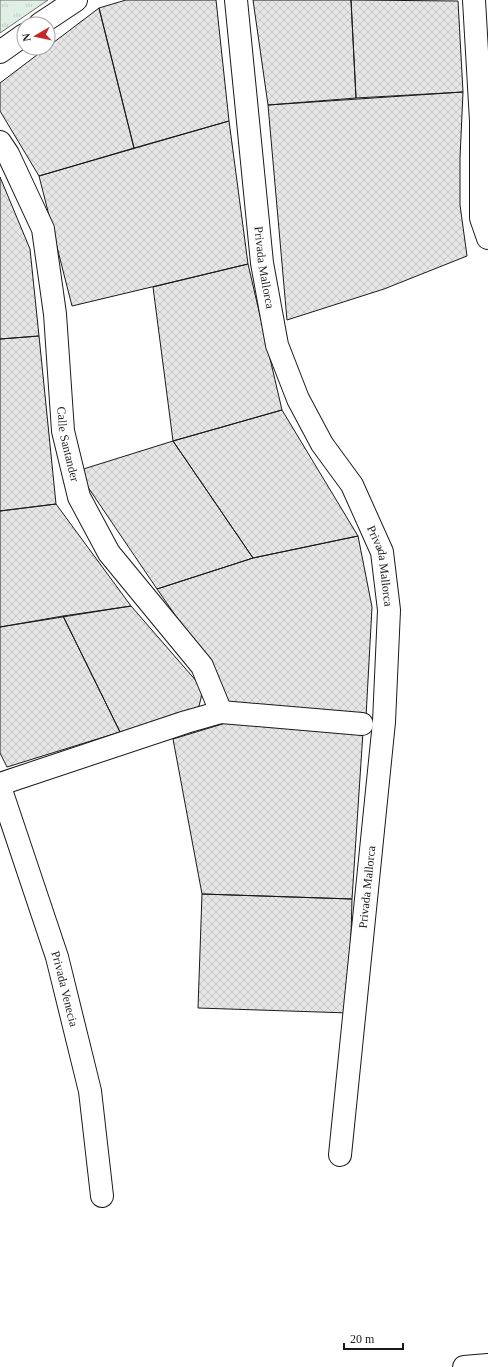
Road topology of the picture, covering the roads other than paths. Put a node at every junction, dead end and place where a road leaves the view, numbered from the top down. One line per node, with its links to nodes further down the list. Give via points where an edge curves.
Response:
1 (76, 0): 4 (street)
2 (236, 0): 12 (street, Privada Mallorca, via 262,263 277,345 298,398 322,444 352,485 382,552 389,610 384,722)
3 (474, 0): 8 (street, via 481,121 481,218)
4 (52, 16)
5 (16, 41): 6 (street)
6 (0, 52)
7 (0, 142): 9 (street, Calle Santander, via 43,229 56,314 63,431 79,497 109,553 202,666)
8 (488, 238)
9 (221, 712): 10 (street); 11 (street)
10 (362, 724)
11 (0, 786): 13 (street, Privada Venecia, via 57,957 90,1091)
12 (340, 1156)
13 (102, 1196)
14 (488, 1365): 15 (street)
15 (464, 1367)

